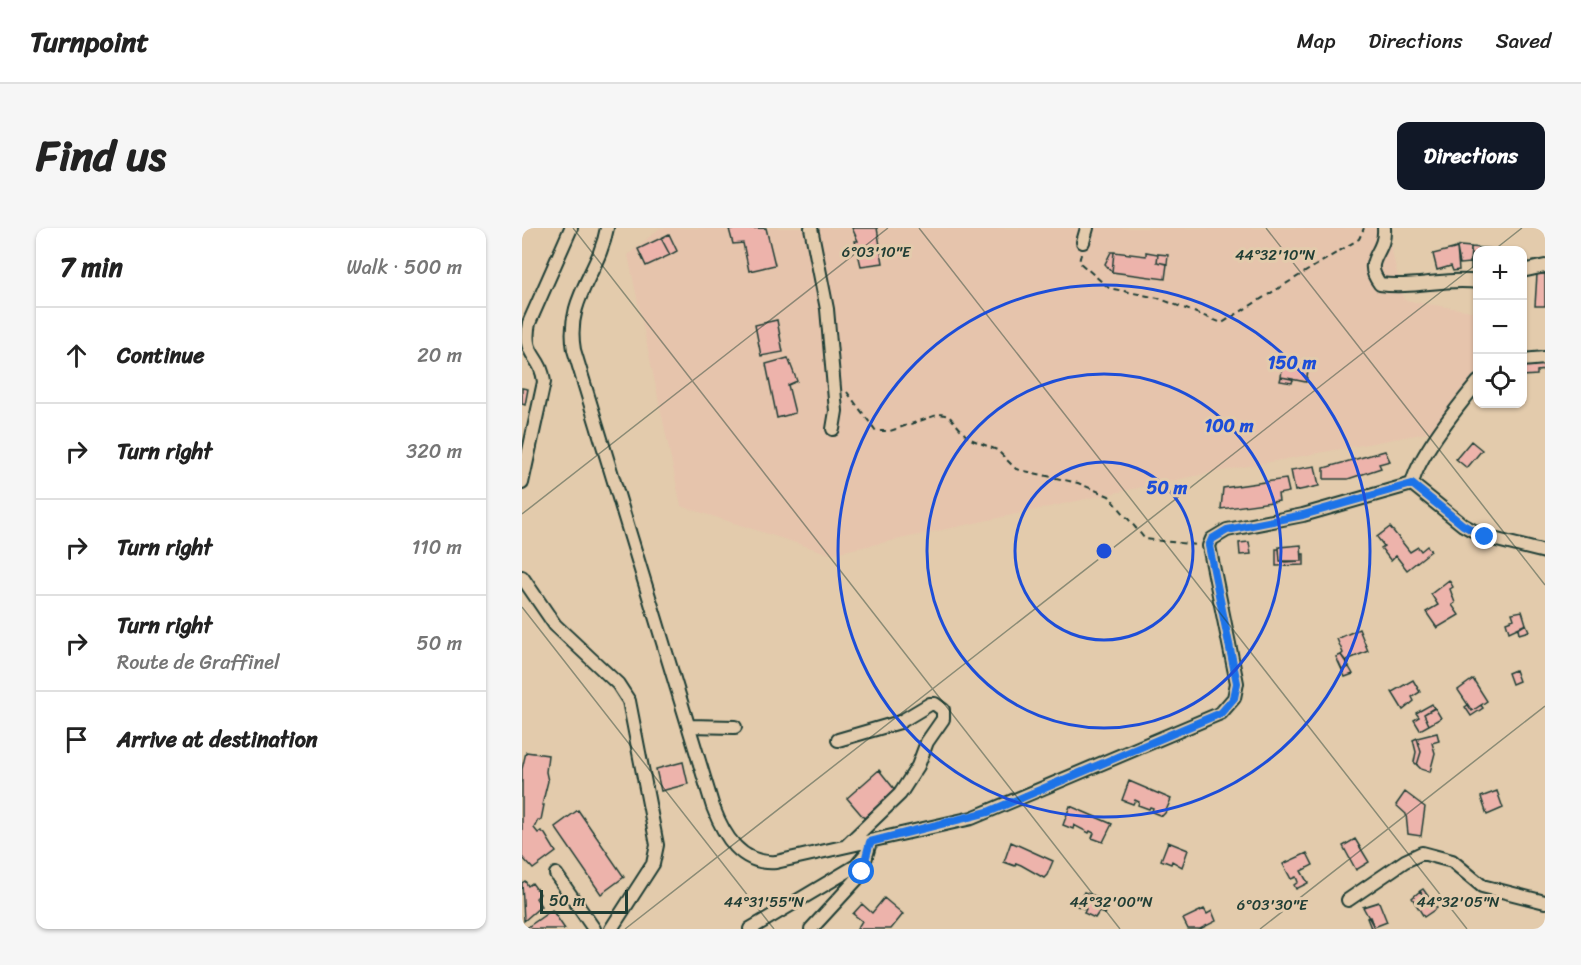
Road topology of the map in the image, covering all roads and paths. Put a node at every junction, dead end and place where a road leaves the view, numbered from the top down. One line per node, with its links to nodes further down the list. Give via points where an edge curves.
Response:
1 (571, 228): 16 (street, via 525,340 541,366 544,382)
2 (607, 228): 21 (street, via 577,301 572,336)
3 (811, 228): 13 (street, via 827,309)
4 (1087, 228): 7 (street)
5 (1364, 228): 7 (path, via 1359,239 1222,323 1158,298 1109,288 1079,262)
6 (1384, 228): 10 (street, via 1382,247 1371,263 1372,273 1380,284)
7 (1083, 242)
8 (1545, 266): 9 (street)
9 (1527, 270)
10 (1473, 281)
11 (1545, 358): 12 (street)
12 (1527, 360)
13 (834, 385): 15 (street); 18 (path, via 846,392 876,431 890,431 940,414 949,416 968,438 997,450 1016,469 1078,483 1109,496 1145,539)
14 (1473, 388): 17 (street, via 1419,466)
15 (833, 429)
16 (522, 483)
17 (1412, 484): 18 (street, via 1303,515 1227,530 1212,539); 19 (street, via 1463,525 1485,537)
18 (1209, 546): 25 (street, via 1237,683 1234,698 1221,713 980,815)
19 (1545, 552)
20 (522, 577): 30 (street, via 555,625 618,684 631,711 657,845 653,864)
21 (689, 726): 22 (street); 24 (street, via 716,814 727,839 738,850 768,862)
22 (735, 727)
23 (838, 740): 24 (street, via 900,722 930,704 943,710 943,720 927,742 906,786)
24 (846, 846): 25 (street)
25 (868, 848): 31 (street, via 851,870); 32 (street, via 857,879)
26 (556, 874): 29 (street)
27 (1348, 900): 28 (street, via 1422,853 1452,861 1482,886)
28 (1545, 902)
29 (594, 929)
30 (611, 929)
31 (750, 929)
32 (811, 929)

